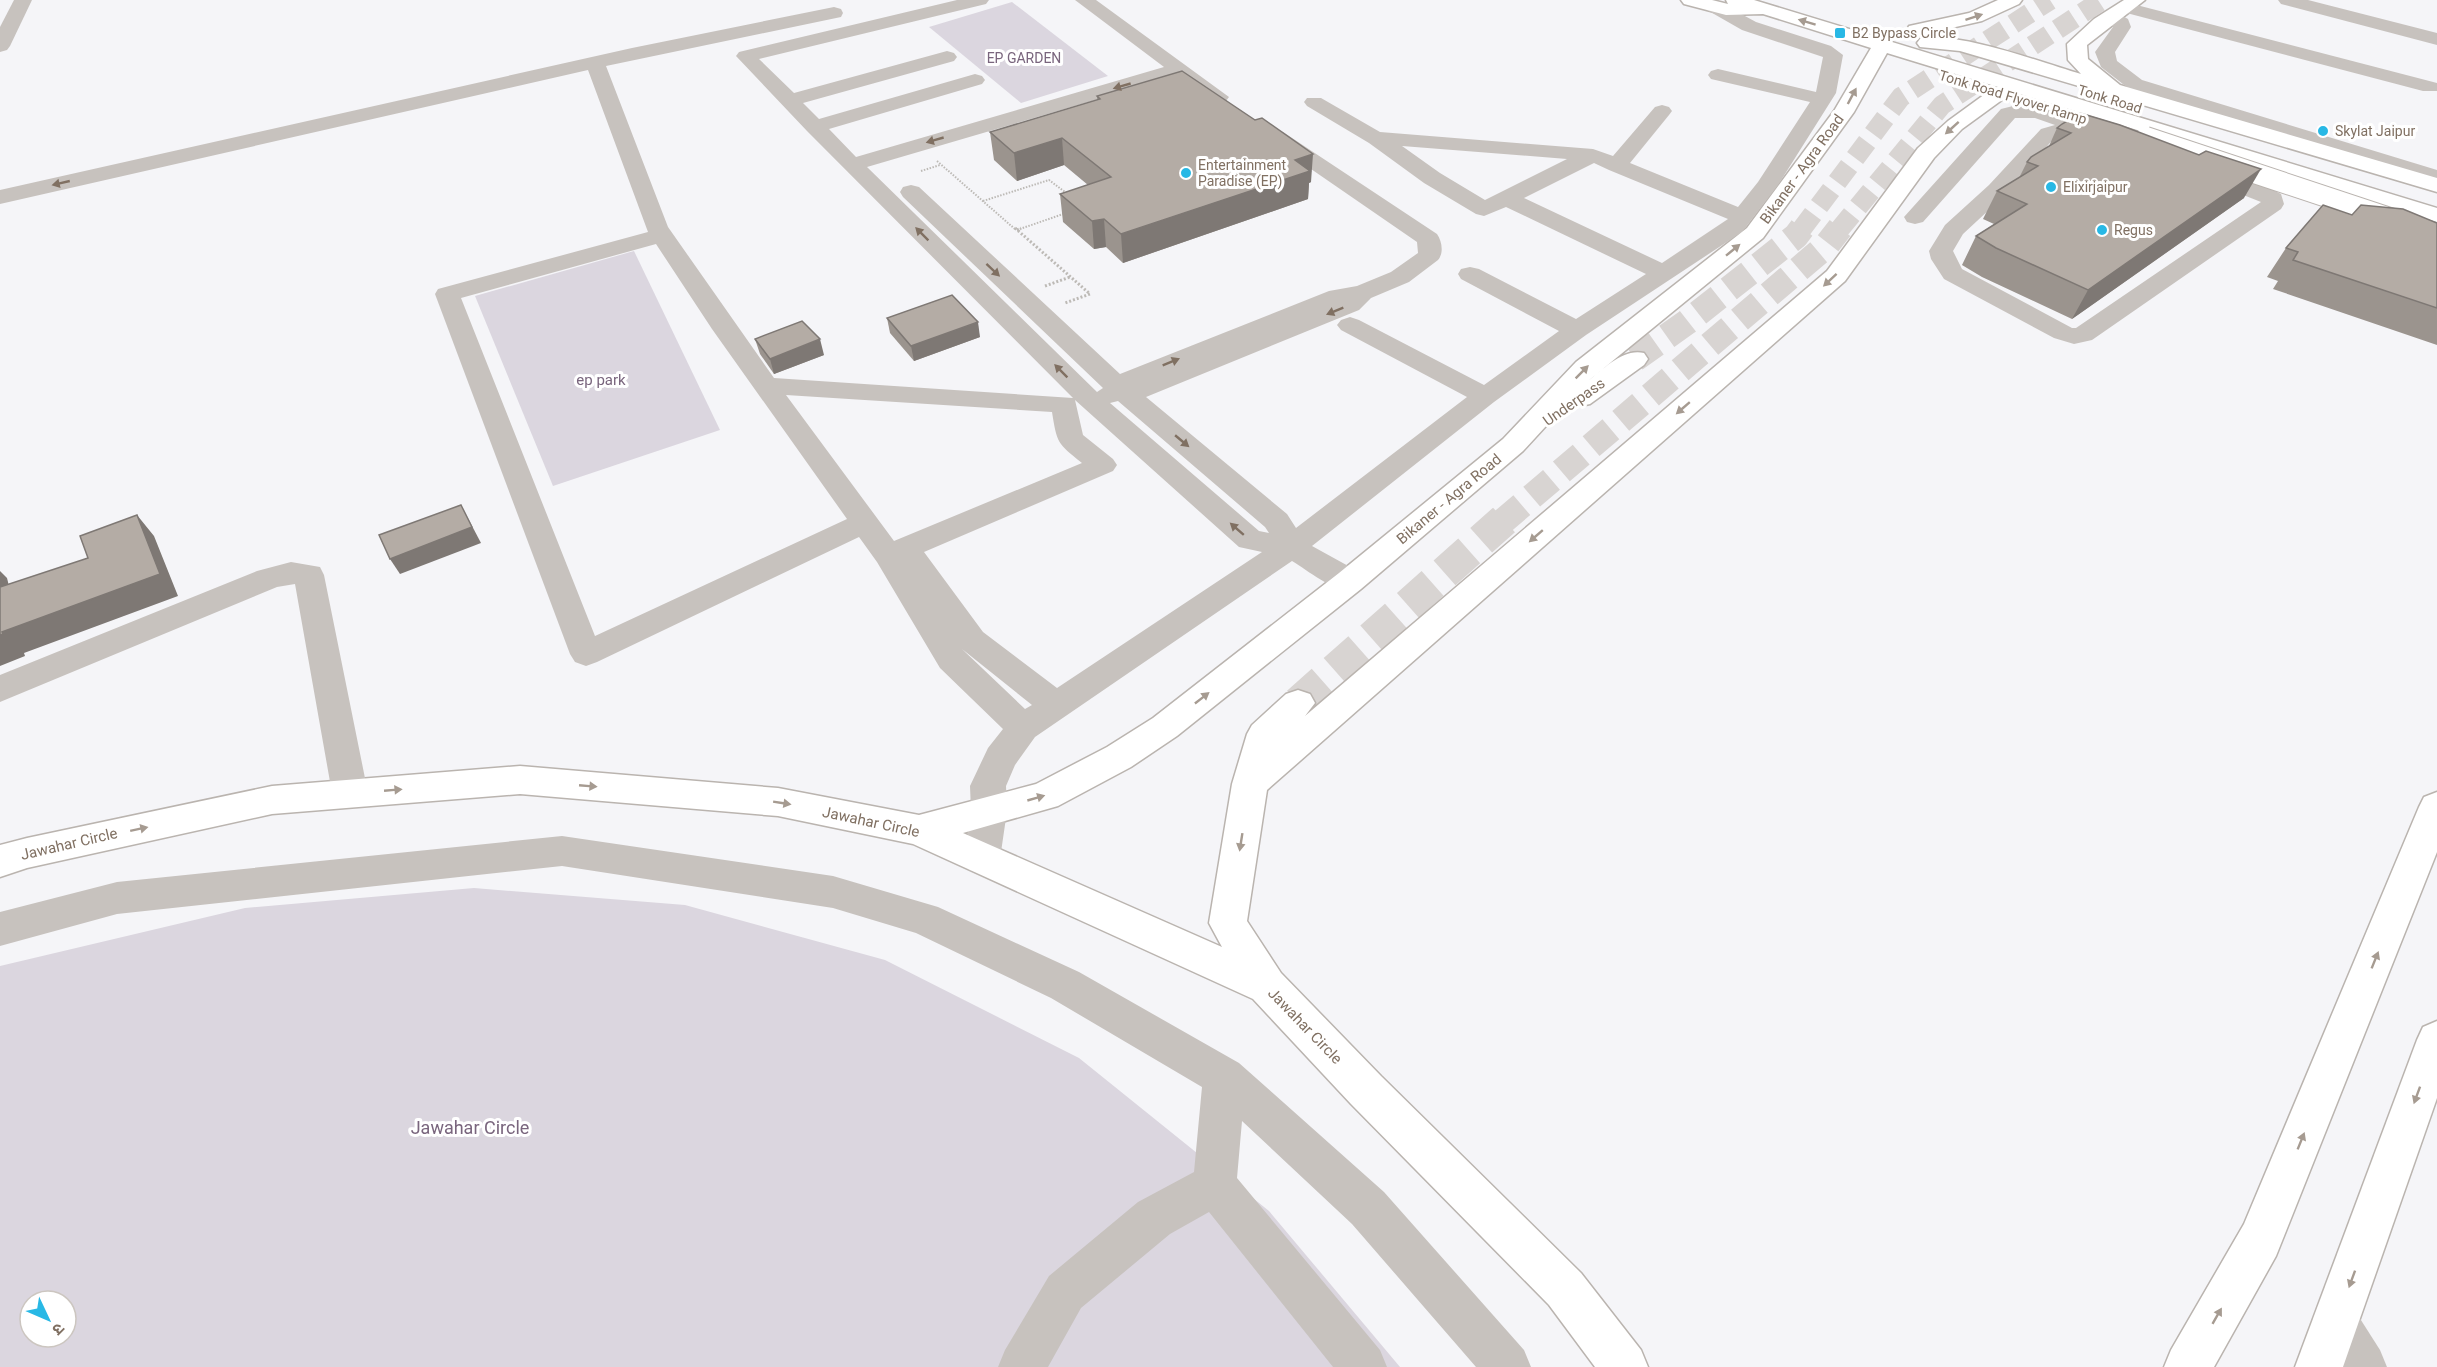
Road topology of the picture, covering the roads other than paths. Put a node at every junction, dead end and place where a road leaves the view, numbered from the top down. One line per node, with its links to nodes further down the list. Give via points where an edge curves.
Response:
1 (23, 0): 13 (street)
2 (980, 0): 20 (street, via 746,57)
3 (1084, 0): 16 (street)
4 (1784, 0): 12 (main road, Tonk Road)
5 (2013, 0): 12 (main road, one-way to 5)
6 (2287, 0): 10 (street)
7 (1713, 2): 12 (main road, Tonk Road, one-way to 7, via 1766,10); 24 (street, via 1749,26 1833,55 1826,93)
8 (853, 5): 15 (street); 40 (street, via 593,52)
9 (2124, 8): 21 (street); 23 (main road, via 2077,45 2078,60 2092,74); 39 (street, via 2122,27 2105,52 2108,63 2134,84)
10 (2437, 39)
11 (1927, 43): 12 (main road, Tonk Road); 23 (main road, via 1961,45); 46 (main road, Tonk Road)
12 (1894, 44): 22 (main road, Tonk Road Flyover Ramp, via 1917,69); 46 (main road, Tonk Road); 62 (main road, Bikaner - Agra Road, one-way to 12, via 1585,368 1755,233 1844,112 1866,70)
13 (0, 46)
14 (947, 57): 25 (street)
15 (595, 63): 43 (street, one-way to 43); 50 (street)
16 (1178, 69): 27 (street); 35 (street, one-way to 35)
17 (1718, 75): 24 (street)
18 (797, 76): 20 (street)
19 (975, 80): 30 (street)
20 (771, 83): 25 (street)
21 (2430, 87)
22 (1999, 93): 32 (main road, Tonk Road Flyover Ramp); 45 (main road, one-way to 45, via 1955,125 1926,153)
23 (2136, 97): 41 (main road)
24 (1821, 99): 47 (street)
25 (789, 101): 30 (street)
26 (1314, 102): 31 (street)
27 (1236, 109)
28 (1662, 111): 36 (street)
29 (1255, 122): 59 (street, via 1429,239 1430,255 1400,277 1362,293 1338,296 1130,379)
30 (814, 127): 35 (street)
31 (1375, 138): 33 (street); 44 (street, via 1484,209)
32 (2126, 143): 34 (street); 42 (street, via 2069,131 2048,133); 52 (main road, Tonk Road Flyover Ramp, bridge, via 2365,208)
33 (1593, 155): 36 (street); 44 (street)
34 (2173, 159): 37 (street, via 2018,110 2008,113); 38 (street)
35 (863, 161): 59 (street, one-way to 59, via 1039,312); 61 (street, one-way to 35)
36 (1617, 165): 47 (street)
37 (1953, 174): 42 (street); 48 (street)
38 (2230, 177): 49 (street, via 2273,199 2273,204 2083,335 2063,333 1953,274 1941,251); 51 (street, via 2310,198)
39 (2437, 177)
40 (0, 181)
41 (2437, 185)
42 (1997, 190): 49 (street)
43 (0, 196)
44 (1506, 198): 53 (street)
45 (1887, 208): 48 (street); 71 (main road, one-way to 71, via 1836,276)
46 (2434, 211): 51 (main road)
47 (1742, 217): 53 (street)
48 (1915, 217): 49 (street)
49 (1953, 230)
50 (662, 235): 58 (street); 63 (street, via 447,294 586,654)
51 (2409, 237)
52 (2437, 237)
53 (1663, 273): 56 (street)
54 (1470, 274): 56 (street)
55 (1350, 325): 60 (street)
56 (1577, 330): 60 (street)
57 (1635, 359): 62 (main road, Underpass)
58 (765, 386): 63 (street); 65 (street, via 1064,404 1070,440 1103,465)
59 (1121, 390): 61 (street); 64 (street, one-way to 64, via 1277,521)
60 (1485, 396): 64 (street)
61 (1092, 402): 64 (street, one-way to 61, via 1250,540)
62 (1513, 446): 66 (main road, Bikaner - Agra Road)
63 (864, 524): 65 (street)
64 (1291, 547): 66 (street); 69 (street)
65 (897, 551): 69 (street, via 972,640); 70 (street, via 951,659)
66 (1350, 581): 74 (main road, Bikaner - Agra Road, one-way to 66, via 1045,796 1119,757 1165,727)
67 (0, 688): 72 (street, via 268,579 291,573 309,575)
68 (1298, 703): 71 (main road, via 1264,734)
69 (1055, 705): 70 (street)
70 (1023, 728): 74 (street, via 1000,758 988,786)
71 (1250, 784): 80 (main road, one-way to 80, via 1228,923)
72 (350, 793): 75 (main road, Jawahar Circle, one-way to 75, via 520,780 778,802); 78 (main road, Jawahar Circle, one-way to 72, via 272,800)
73 (2437, 807): 76 (main road)
74 (988, 811): 75 (main road, Bikaner - Agra Road); 77 (street)
75 (919, 830): 77 (main road, Jawahar Circle)
76 (2429, 852): 89 (main road, one-way to 76, via 2260,1240)
77 (982, 859): 80 (main road, Jawahar Circle)
78 (0, 861)
79 (0, 929): 82 (street, via 117,898 562,851 833,892 925,919 1065,985)
80 (1267, 986): 88 (main road, Jawahar Circle, via 1566,1289)
81 (2437, 1040): 84 (main road, one-way to 84)
82 (1224, 1077): 83 (street); 87 (street, via 1368,1208)
83 (1215, 1185): 85 (street, via 1154,1218 1065,1292); 86 (street)
84 (2336, 1323): 90 (main road); 91 (street)
85 (1022, 1367)
86 (1363, 1367)
87 (1507, 1367)
88 (1624, 1367)
89 (2188, 1367)
90 (2319, 1367)
91 (2364, 1367)

